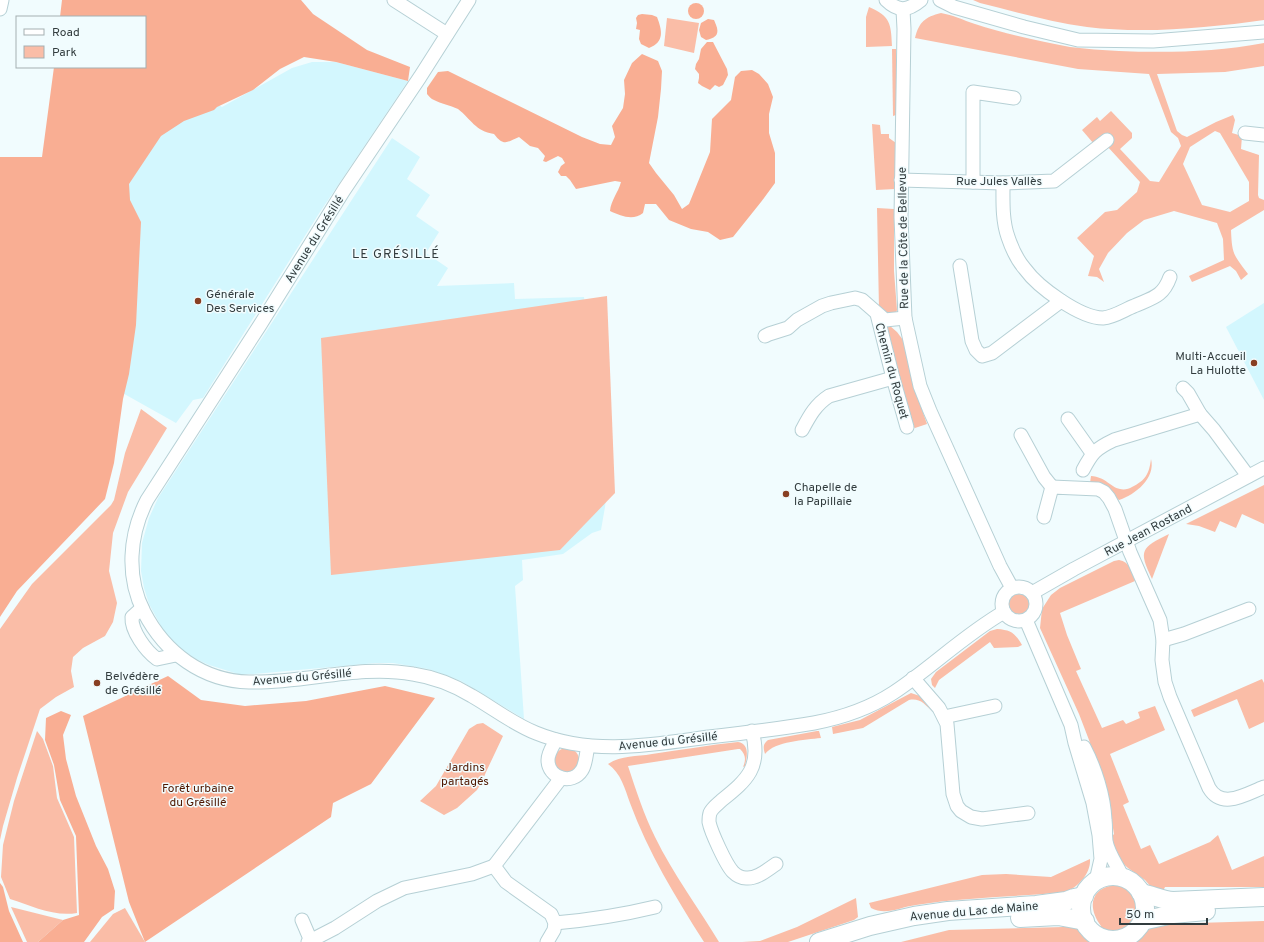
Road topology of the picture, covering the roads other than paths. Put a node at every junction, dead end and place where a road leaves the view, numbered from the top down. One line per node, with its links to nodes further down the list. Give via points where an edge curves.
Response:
1 (2, 0): 7 (street)
2 (394, 0): 10 (street)
3 (469, 0): 10 (street, Avenue du Grésillé)
4 (886, 0): 8 (street)
5 (921, 0): 8 (street)
6 (940, 0): 9 (street, via 954,7 1078,40 1153,41)
7 (0, 8)
8 (903, 10): 15 (street, Rue de la Côte de Bellevue)
9 (1264, 32)
10 (447, 34): 40 (street, Avenue du Grésillé, via 344,190 147,500 135,533 132,558 134,583)
11 (1014, 98): 16 (street, via 973,92)
12 (1245, 133): 13 (street)
13 (1264, 135)
14 (1107, 140): 17 (street, Rue Jules Vallès, via 1054,181)
15 (901, 180): 16 (street, Rue Jules Vallès); 22 (street, Rue de la Côte de Bellevue)
16 (973, 182): 17 (street, Rue Jules Vallès)
17 (1003, 183): 20 (street, via 1005,224 1012,248 1032,279)
18 (960, 266): 20 (street, via 972,341 982,356 992,353)
19 (1170, 277): 20 (street, via 1166,288 1159,295 1104,318 1087,315)
20 (1061, 301)
21 (877, 314): 22 (street, via 885,320); 23 (street, via 862,300 855,298 831,302 797,320 788,328); 24 (street, Chemin du Roquet)
22 (905, 318): 38 (street, Rue de la Côte de Bellevue, via 920,386 932,418)
23 (764, 336)
24 (892, 378): 28 (street, Chemin du Roquet); 29 (street, via 829,396 813,410)
25 (1183, 388): 26 (street)
26 (1200, 414): 31 (street, via 1114,440); 34 (street)
27 (1068, 419): 31 (street)
28 (907, 427)
29 (802, 430)
30 (1021, 435): 35 (street)
31 (1092, 453): 33 (street)
32 (1264, 468): 34 (street, Rue Jean Rostand)
33 (1083, 470)
34 (1248, 476): 37 (street, Rue Jean Rostand)
35 (1052, 488): 36 (street); 37 (street, via 1098,489 1104,492 1119,518)
36 (1044, 517)
37 (1126, 542): 39 (street, Rue Jean Rostand); 44 (street, via 1160,620)
38 (1012, 588): 39 (street, via 1023,587); 42 (street, via 1003,598)
39 (1032, 593): 43 (street, via 1036,606 1033,614)
40 (142, 608): 45 (street, Avenue du Grésillé, via 157,634); 45 (street, via 132,617 132,624 152,656 157,659)
41 (1249, 609): 44 (street)
42 (1004, 612): 43 (street, via 1016,621); 46 (street, Avenue du Grésillé, via 978,628)
43 (1026, 620): 49 (street)
44 (1163, 640): 54 (street, via 1165,682 1212,792 1219,798 1231,800)
45 (176, 654): 51 (street, Avenue du Grésillé, via 210,674 236,681 280,680 368,671 418,674 466,692 509,720)
46 (913, 678): 48 (street); 50 (street, Avenue du Grésillé, via 892,694 843,716)
47 (995, 706): 48 (street)
48 (944, 717): 55 (street, via 949,736 953,794 961,811 971,817 982,819)
49 (1071, 725): 58 (street, via 1084,745 1093,767 1103,806 1106,842); 59 (street, via 1093,803 1099,835 1101,859)
50 (752, 732): 52 (street, Avenue du Grésillé, via 617,748); 56 (street, via 756,750 749,774 740,786 711,810 709,823 729,867 736,874 750,878)
51 (556, 740): 52 (street, Avenue du Grésillé); 53 (street, via 548,760 556,776)
52 (588, 746): 53 (street, via 582,770 573,778)
53 (561, 778): 57 (street)
54 (1264, 787)
55 (1028, 814)
56 (776, 864)
57 (494, 866): 68 (street, via 506,882 551,914); 69 (street, via 472,874 404,888 377,900)
58 (1123, 878): 59 (street, via 1109,876); 60 (street, via 1135,885)
59 (1096, 881): 61 (street)
60 (1141, 893): 62 (street, via 1173,901); 67 (street, via 1145,907)
61 (1084, 896): 66 (street, via 1082,907); 71 (street, Avenue du Lac de Maine, via 1036,905 914,916)
62 (1264, 897)
63 (655, 907): 68 (street, via 622,915)
64 (1264, 909): 67 (street, via 1199,911)
65 (302, 920): 69 (street)
66 (1085, 921): 67 (street, via 1096,934 1113,939 1130,935); 72 (street, Avenue du Lac de Maine, via 1058,916 954,922 890,932)
67 (1142, 921)
68 (555, 923): 70 (street)
69 (310, 941)
70 (547, 942)
71 (819, 942)
72 (848, 942)

